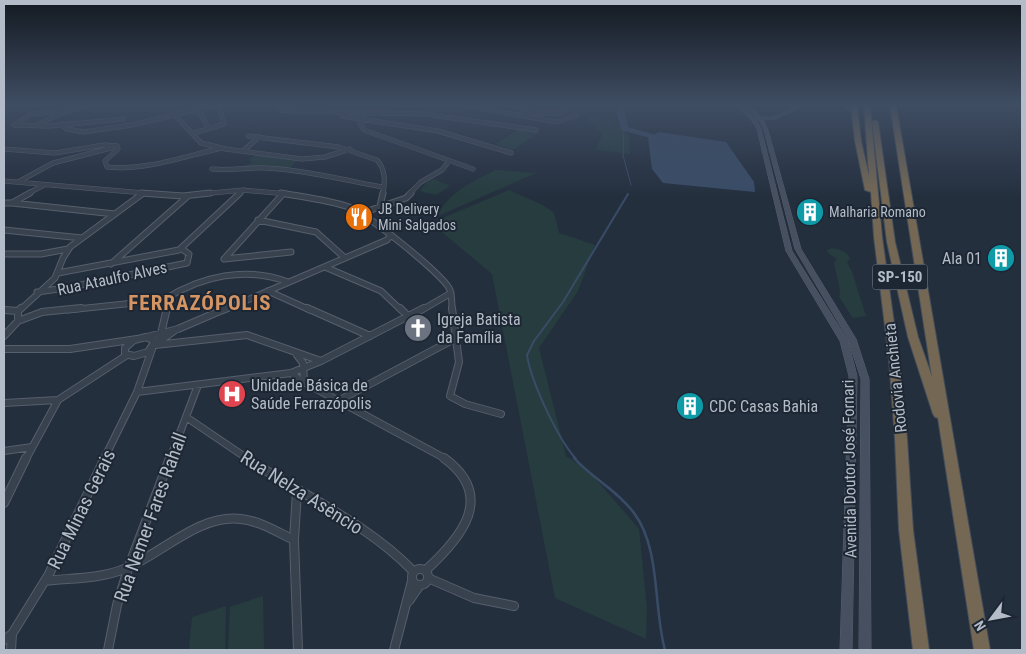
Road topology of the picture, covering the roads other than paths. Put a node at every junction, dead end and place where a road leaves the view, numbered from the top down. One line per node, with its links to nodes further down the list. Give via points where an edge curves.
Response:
1 (196, 136): 13 (street, via 201,143)
2 (248, 136): 11 (street)
3 (379, 136): 18 (street)
4 (453, 136): 17 (street)
5 (761, 136): 104 (street, Avenida Doutor José Fornari, via 789,252 844,341 853,376)
6 (767, 136): 105 (street, Avenida Doutor José Fornari, via 798,249 852,339 865,379)
7 (857, 136): 37 (highway)
8 (870, 136): 37 (highway, Rodovia Anchieta / SP-150)
9 (877, 136): 87 (highway, Rodovia Anchieta / SP-150, via 892,242 913,337)
10 (898, 136): 87 (highway, Rodovia Anchieta / SP-150)
11 (259, 137): 15 (street); 16 (street)
12 (117, 146): 13 (street, via 118,149 105,162 107,167 137,166); 14 (street, via 55,153); 22 (street, via 59,161)
13 (222, 148): 16 (street)
14 (4, 149)
15 (350, 149): 16 (street, via 325,157 302,159); 24 (street, via 381,163 385,172)
16 (244, 151)
17 (511, 153)
18 (449, 161): 20 (street); 32 (street, via 442,170 424,179 406,198)
19 (212, 169): 24 (street, via 288,170)
20 (473, 169)
21 (4, 182): 22 (street)
22 (18, 182): 23 (street)
23 (44, 185): 26 (street); 30 (street)
24 (382, 187): 32 (street)
25 (243, 190): 27 (street); 28 (street); 44 (street)
26 (142, 194): 28 (street); 34 (street)
27 (282, 195): 31 (street); 36 (street)
28 (188, 196): 49 (street)
29 (4, 203): 30 (street)
30 (12, 203): 34 (street)
31 (349, 206): 32 (street); 33 (street)
32 (377, 207): 33 (street); 35 (street)
33 (362, 212): 35 (street)
34 (115, 214): 41 (street)
35 (369, 218): 38 (street)
36 (258, 220): 46 (street, via 224,258); 48 (street, via 316,232)
37 (877, 220): 106 (highway, Rodovia Anchieta / SP-150, via 901,430 906,530)
38 (381, 227): 40 (street); 42 (street, via 386,236)
39 (4, 230): 41 (street)
40 (391, 235): 42 (street); 43 (street)
41 (82, 238): 45 (street)
42 (382, 242): 43 (street); 48 (street)
43 (398, 242): 55 (street, via 442,280)
44 (182, 248): 49 (street); 54 (street, Rua Ataulfo Alves, via 189,254 187,263)
45 (68, 249): 47 (street, via 41,254); 51 (street)
46 (291, 252)
47 (4, 254)
48 (345, 258): 50 (street)
49 (111, 264): 51 (street)
50 (325, 267): 52 (street); 59 (street, via 382,291)
51 (58, 273): 54 (street)
52 (288, 282): 53 (street); 56 (street, via 258,274 216,278)
53 (268, 290): 61 (street); 65 (street)
54 (37, 292): 58 (street)
55 (451, 293): 59 (street); 67 (street)
56 (165, 299): 60 (street, via 50,310); 62 (street, Rua Minas Gerais, via 168,305)
57 (4, 310): 58 (street)
58 (18, 311): 60 (street)
59 (409, 317): 65 (street)
60 (18, 321): 64 (street)
61 (178, 329): 62 (street); 63 (street)
62 (160, 333): 66 (street); 70 (street, Rua Minas Gerais)
63 (169, 335): 68 (street); 70 (street)
64 (4, 336)
65 (370, 336): 75 (street)
66 (140, 338): 69 (street); 70 (street, via 152,338); 73 (street, via 130,342)
67 (456, 338): 83 (street); 85 (street, via 458,371 449,394 451,399)
68 (174, 342): 70 (street); 72 (street, via 247,335)
69 (112, 345): 71 (street, via 73,350); 73 (street)
70 (155, 346): 74 (street); 76 (street, Rua Minas Gerais)
71 (4, 349)
72 (293, 352): 75 (street); 77 (street, via 302,361)
73 (125, 353): 74 (street); 82 (street)
74 (137, 356): 76 (street)
75 (321, 361): 77 (street)
76 (148, 364): 81 (street, Rua Minas Gerais)
77 (303, 368): 78 (street); 79 (street)
78 (291, 373): 79 (street); 80 (street)
79 (304, 382): 83 (street)
80 (198, 385): 81 (street); 86 (street, Rua Nemer Fares Rahall)
81 (137, 392): 96 (street, Rua Minas Gerais)
82 (58, 400): 84 (street); 88 (street)
83 (338, 400): 94 (street, via 445,460 465,478 471,504 466,525 453,546)
84 (4, 403)
85 (501, 414)
86 (186, 417): 90 (street, Rua Nelza Asêncio); 93 (street, Rua Nemer Fares Rahall)
87 (949, 444): 107 (highway, Rodovia Anchieta / SP-150)
88 (32, 447): 89 (street); 91 (street)
89 (4, 451)
90 (297, 491): 92 (street); 95 (street, Rua Nelza Asêncio, via 373,538)
91 (4, 503)
92 (294, 540): 93 (street, via 258,524 226,519 202,527); 102 (street)
93 (129, 566): 96 (street, via 114,572); 101 (street, Rua Nemer Fares Rahall)
94 (427, 574): 95 (street, via 421,569); 95 (street, via 425,583); 97 (street, via 474,598)
95 (416, 579): 103 (street)
96 (45, 581): 98 (street, Rua Minas Gerais)
97 (514, 606)
98 (12, 634): 99 (street); 100 (street, Rua Minas Gerais)
99 (4, 640)
100 (11, 650)
101 (108, 650)
102 (298, 650)
103 (394, 650)
104 (846, 650)
105 (866, 650)
106 (921, 650)
107 (982, 650)

